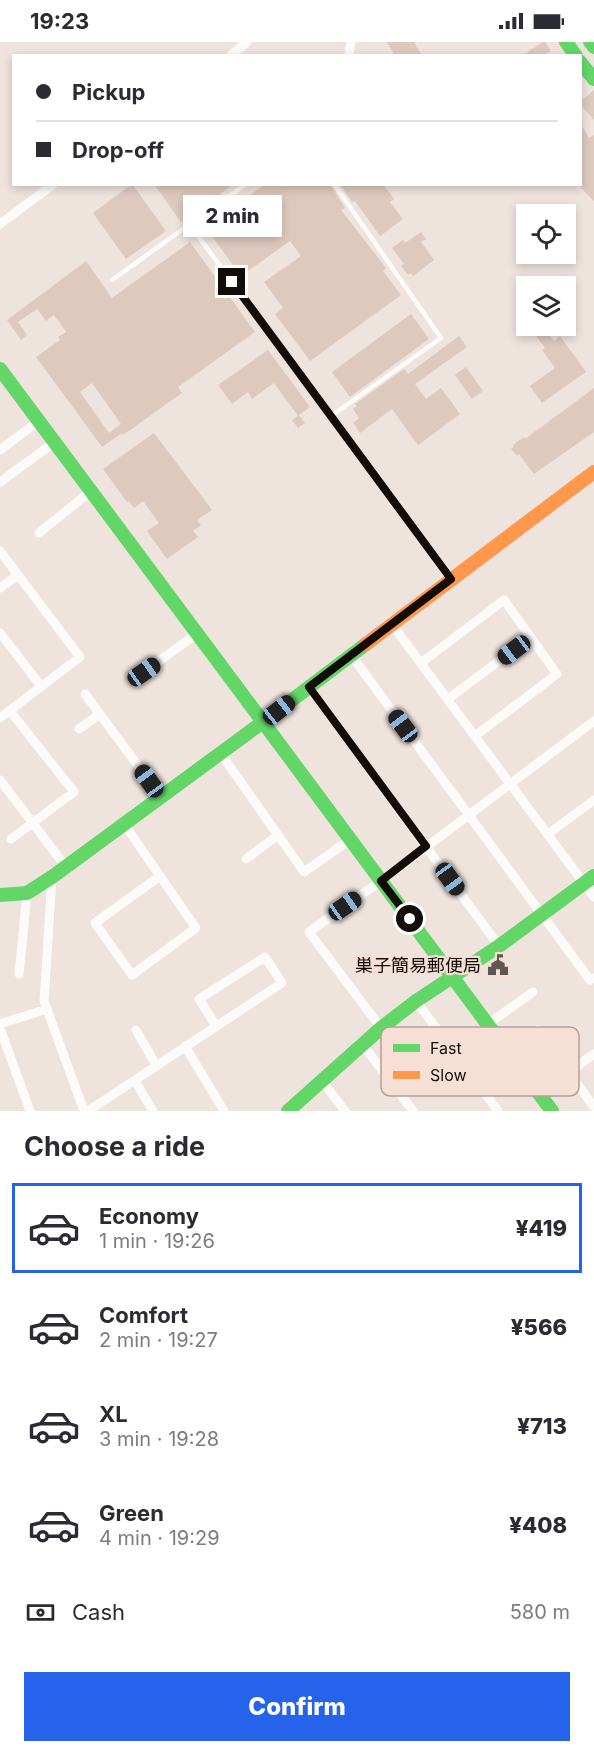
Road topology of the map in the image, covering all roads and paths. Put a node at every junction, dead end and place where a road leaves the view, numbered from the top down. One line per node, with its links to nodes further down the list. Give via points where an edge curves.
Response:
1 (247, 42): 4 (street)
2 (590, 42): 3 (main road)
3 (594, 48)
4 (232, 54)
5 (582, 64): 6 (main road)
6 (594, 79)
7 (51, 186): 10 (street)
8 (243, 186): 11 (lane)
9 (335, 186): 14 (lane, via 441,338)
10 (0, 224)
11 (189, 225): 12 (lane); 14 (lane)
12 (112, 279)
13 (2, 375): 15 (main road)
14 (331, 416): 17 (lane)
15 (39, 421): 16 (main road); 18 (street)
16 (55, 442): 20 (street); 21 (main road)
17 (353, 446): 25 (street)
18 (0, 450)
19 (594, 472): 25 (main road)
20 (0, 482)
21 (92, 490): 22 (street); 29 (main road)
22 (39, 533)
23 (0, 551): 24 (street)
24 (18, 575): 26 (street); 34 (street, via 80,657)
25 (451, 579): 27 (main road)
26 (0, 588)
27 (391, 623): 31 (main road); 32 (street)
28 (0, 633): 34 (street)
29 (198, 633): 33 (street); 42 (main road)
30 (531, 637): 32 (street, via 504,600); 37 (street); 44 (street, via 557,674)
31 (351, 655): 35 (main road); 50 (street)
32 (421, 663): 37 (street)
33 (144, 672)
34 (40, 686): 38 (street)
35 (309, 687): 42 (main road); 57 (street)
36 (85, 694): 39 (street)
37 (448, 699): 44 (street)
38 (10, 711): 40 (street); 51 (street, via 74,792)
39 (99, 714): 43 (street); 48 (street)
40 (1, 717)
41 (594, 721): 47 (street)
42 (263, 722): 45 (main road); 56 (main road)
43 (79, 729)
44 (475, 736): 47 (street)
45 (221, 754): 48 (main road); 54 (street)
46 (0, 780): 51 (street)
47 (511, 783): 50 (street); 53 (street)
48 (161, 797): 52 (main road)
49 (594, 800): 53 (street)
50 (469, 814): 57 (street); 67 (street)
51 (33, 822): 55 (street); 59 (street)
52 (124, 824): 59 (main road); 60 (street)
53 (548, 834): 62 (street)
54 (278, 835): 56 (street, via 304,872); 58 (street)
55 (11, 839)
56 (351, 839): 63 (main road)
57 (426, 846): 63 (street); 68 (street)
58 (246, 859)
59 (66, 867): 61 (main road)
60 (159, 876): 60 (street, via 196,928 132,975 95,923)
61 (52, 877): 64 (main road); 74 (street, via 44,1001)
62 (589, 880): 66 (street); 67 (main road)
63 (381, 881): 70 (main road); 81 (street, via 309,932)
64 (27, 892): 65 (main road); 69 (street)
65 (0, 895)
66 (594, 897)
67 (543, 914): 68 (main road); 71 (street, via 590,980)
68 (499, 946): 70 (main road)
69 (19, 974)
70 (452, 976): 73 (main road); 75 (main road)
71 (594, 978)
72 (533, 992): 75 (street)
73 (416, 1001): 78 (main road); 79 (street)
74 (47, 1009): 76 (street); 97 (street)
75 (488, 1024): 80 (main road)
76 (0, 1026): 96 (street)
77 (216, 1026): 77 (street, via 282,984 265,957 199,999); 84 (street)
78 (382, 1027)
79 (435, 1027)
80 (490, 1027)
81 (381, 1028): 83 (main road)
82 (136, 1030): 86 (street)
83 (363, 1045): 88 (street); 90 (main road)
84 (185, 1046): 86 (street); 99 (street)
85 (594, 1054): 87 (street)
86 (156, 1065): 89 (street)
87 (579, 1065)
88 (381, 1069)
89 (135, 1081): 97 (street); 98 (street)
90 (322, 1082): 100 (main road); 101 (street)
91 (579, 1086): 95 (street)
92 (402, 1096): 102 (street)
93 (487, 1096): 103 (street)
94 (541, 1096): 104 (main road)
95 (594, 1107)
96 (30, 1111)
97 (86, 1111)
98 (153, 1111)
99 (224, 1111)
100 (288, 1111)
101 (345, 1111)
102 (413, 1111)
103 (498, 1111)
104 (552, 1111)

